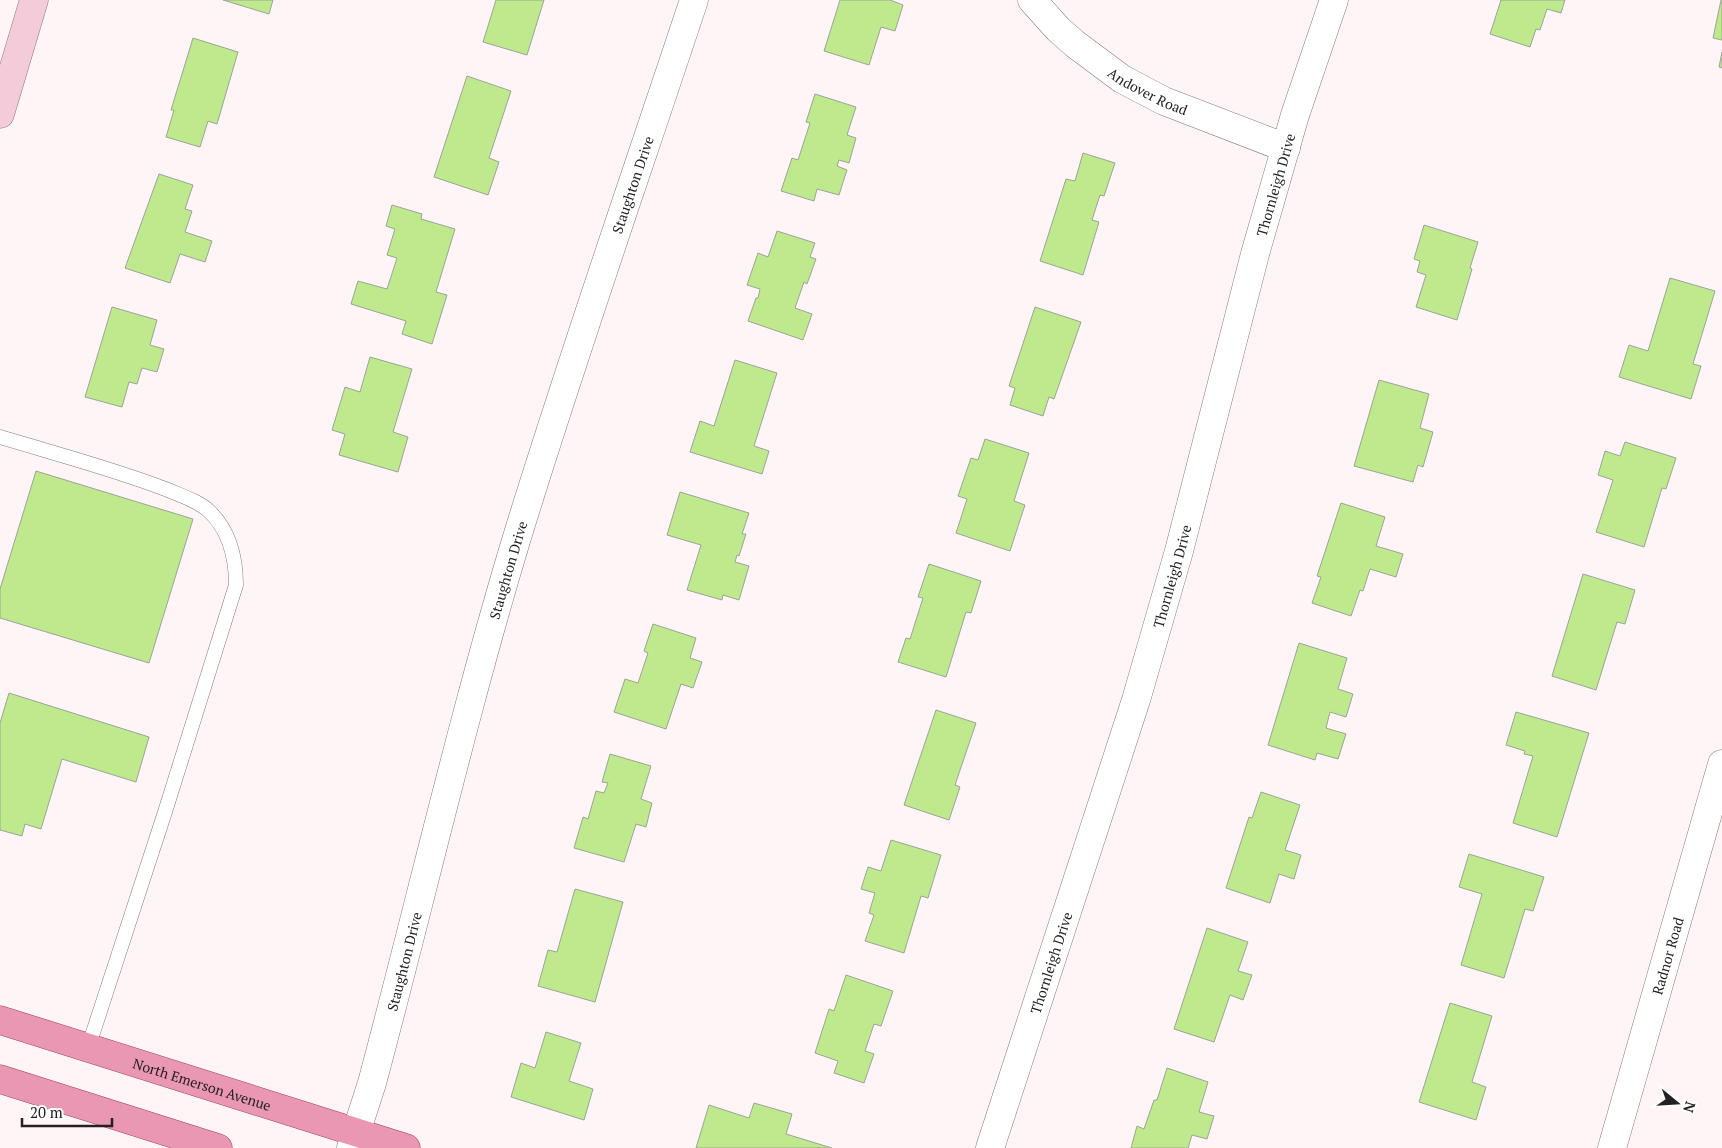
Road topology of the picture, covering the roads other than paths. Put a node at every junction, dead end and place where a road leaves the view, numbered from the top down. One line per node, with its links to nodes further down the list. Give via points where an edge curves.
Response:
1 (34, 0): 5 (main road)
2 (694, 0): 12 (street, Staughton Drive, via 518,534)
3 (1032, 0): 6 (street, Andover Road, via 1074,44 1122,79 1164,101)
4 (1334, 0): 6 (street, Thornleigh Drive)
5 (0, 114)
6 (1286, 148): 15 (street, Thornleigh Drive, via 1136,700)
7 (0, 437): 10 (lane, via 146,482 200,504 228,538 236,572 236,585)
8 (1722, 764): 16 (street, Radnor Road)
9 (0, 1020): 10 (main road, North Emerson Avenue)
10 (88, 1048): 12 (main road, North Emerson Avenue)
11 (0, 1079): 13 (main road)
12 (354, 1140): 14 (main road, North Emerson Avenue)
13 (218, 1148)
14 (406, 1148)
15 (990, 1148)
16 (1612, 1148)

